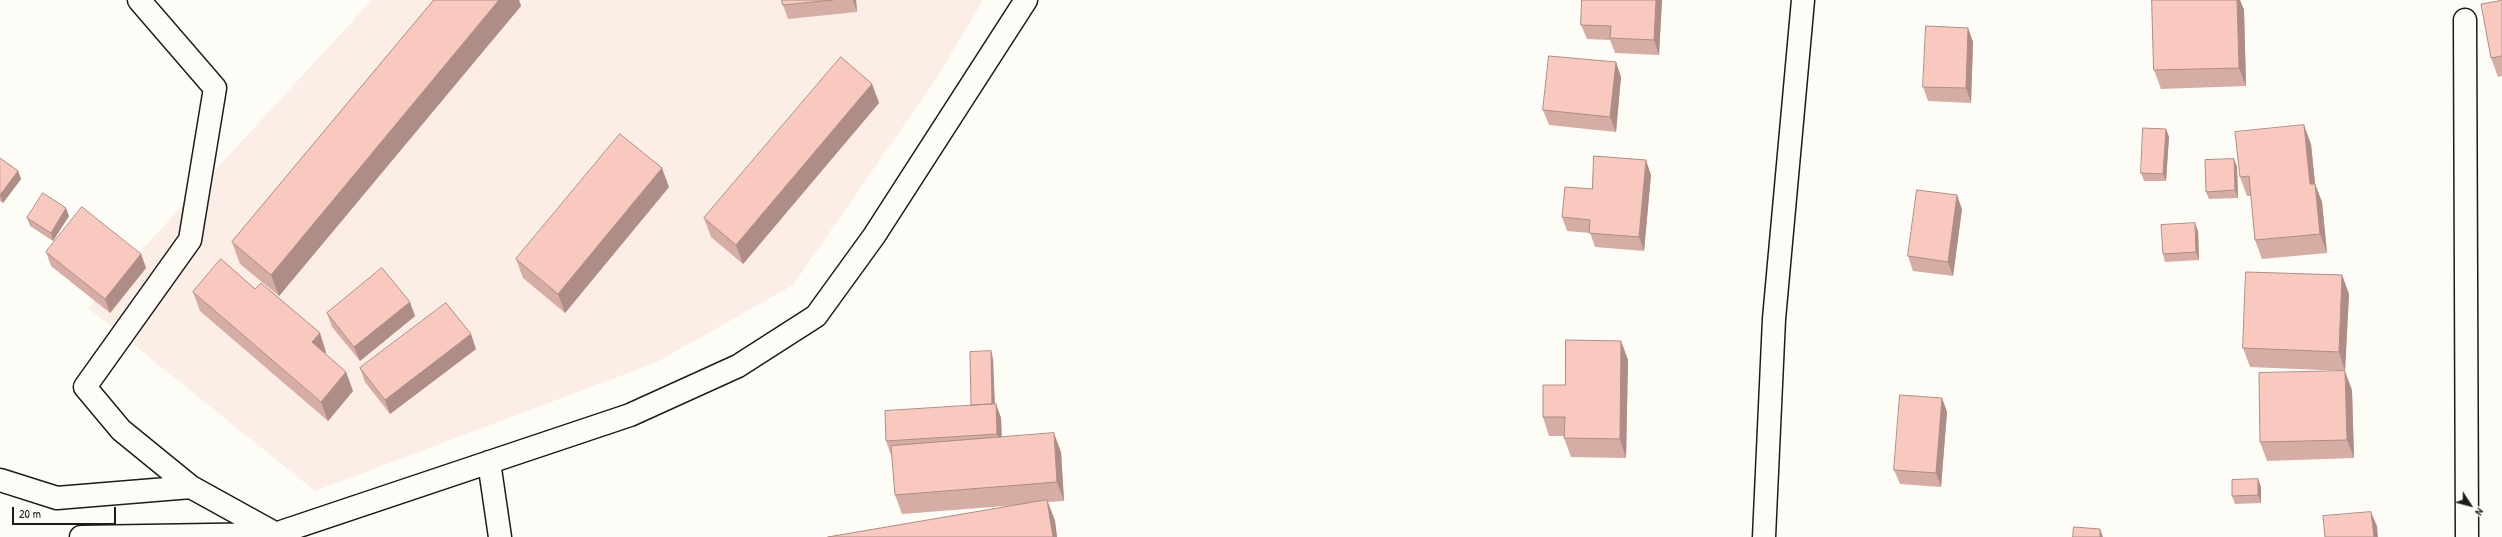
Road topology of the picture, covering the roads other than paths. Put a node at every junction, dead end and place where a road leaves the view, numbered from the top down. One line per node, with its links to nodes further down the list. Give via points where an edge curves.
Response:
1 (139, 0): 7 (street, via 215,88 190,240 85,387 121,430)
2 (1026, 0): 5 (street, via 874,236 816,316 738,366 630,415)
3 (1803, 0): 11 (street, via 1774,319)
4 (2464, 20): 12 (street)
5 (488, 462): 8 (street); 10 (street)
6 (0, 480): 7 (street, via 57,498)
7 (191, 487): 8 (street)
8 (271, 535): 9 (street)
9 (81, 537)
10 (500, 537)
11 (1764, 537)
12 (2467, 537)

